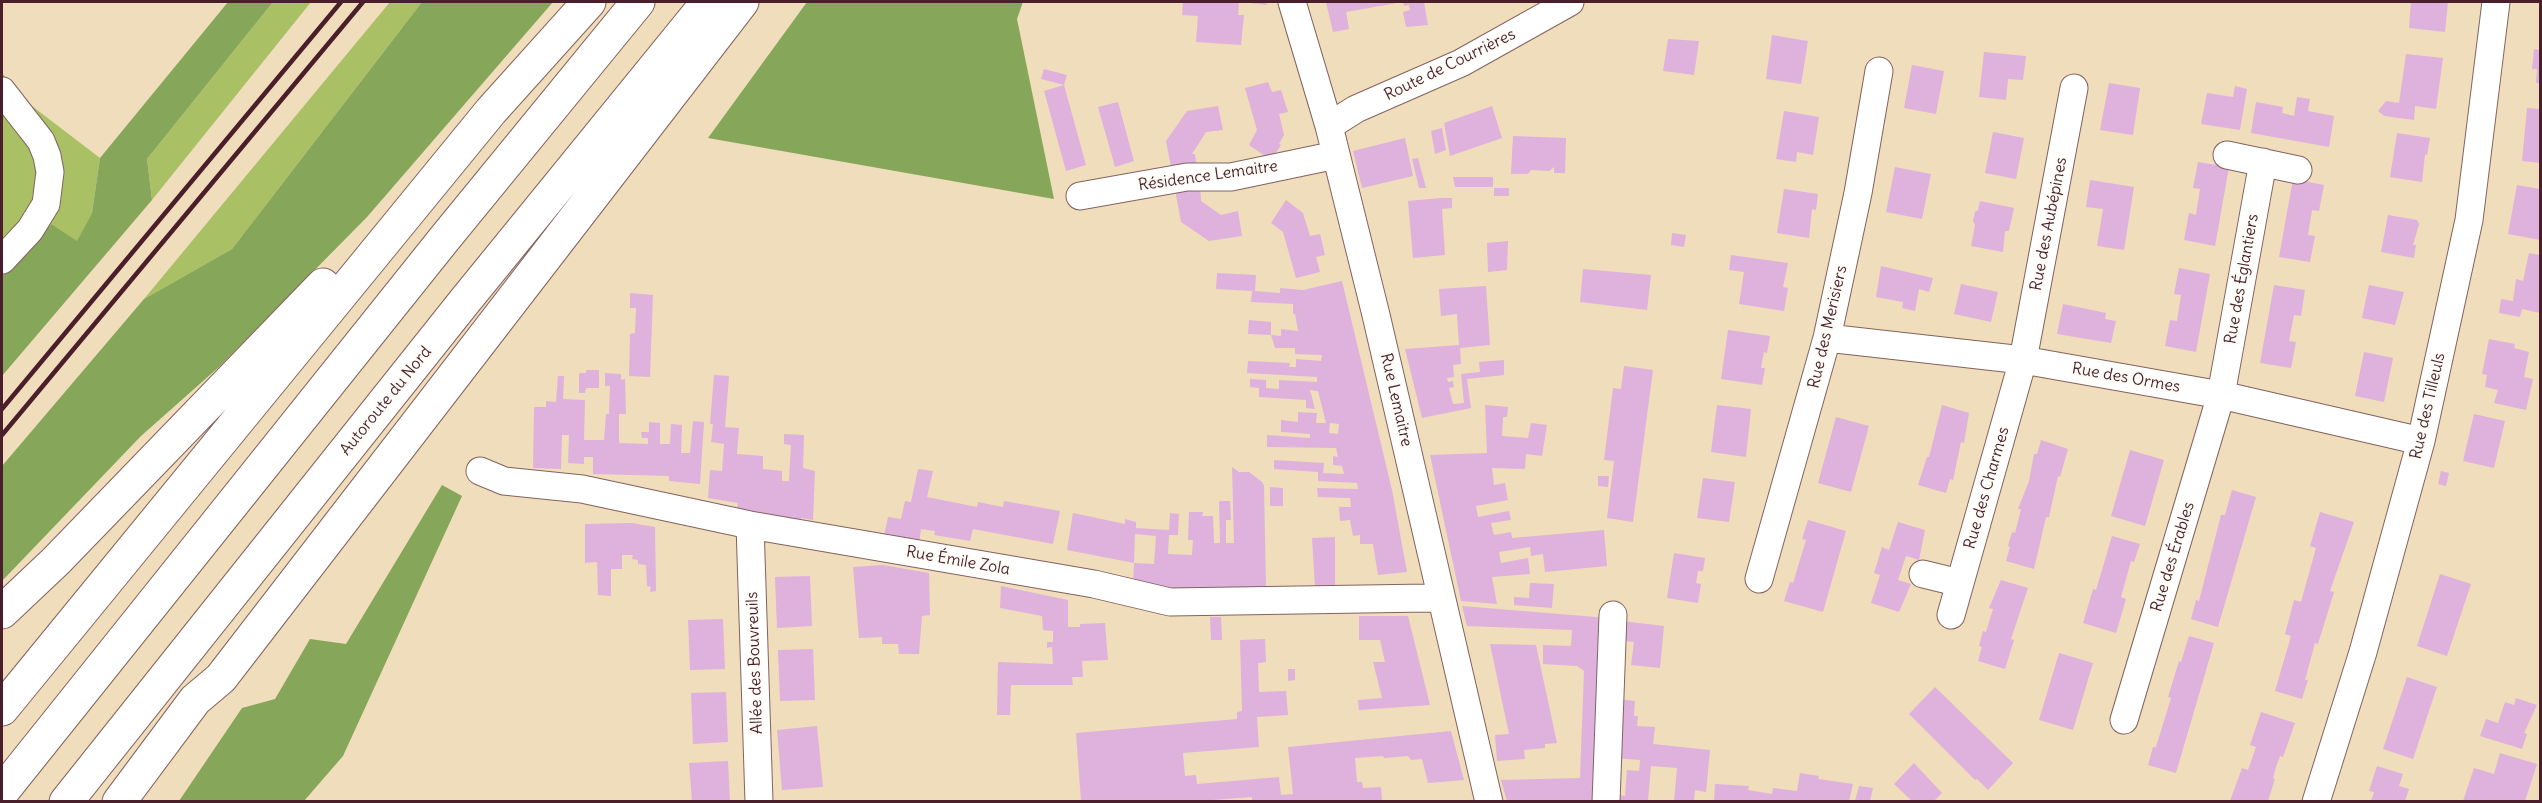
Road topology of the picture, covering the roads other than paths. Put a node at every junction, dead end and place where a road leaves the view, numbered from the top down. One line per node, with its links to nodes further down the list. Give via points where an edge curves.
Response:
1 (589, 2): 11 (highway)
2 (638, 2): 35 (highway)
3 (708, 2): 36 (highway, Autoroute du Nord)
4 (742, 2): 32 (highway)
5 (1292, 2): 12 (street, Rue Lemaitre)
6 (1570, 2): 12 (street, Route de Courrières, via 1461,63 1356,109)
7 (2496, 2): 22 (street, Rue des Tilleuls, via 2469,220)
8 (1879, 71): 19 (street, Rue des Merisiers)
9 (2074, 88): 20 (street, Rue des Aubépines)
10 (2, 91): 18 (street, via 41,141 50,172 46,204 30,230)
11 (491, 111): 29 (highway, via 138,477); 33 (highway)
12 (1329, 126): 13 (street, Rue Lemaitre)
13 (1336, 155): 17 (street, Résidence Lemaitre, via 1231,177 1187,177); 28 (street, Rue Lemaitre)
14 (2227, 155): 15 (street)
15 (2263, 162): 16 (street); 21 (street, Rue des Églantiers)
16 (2298, 170)
17 (1080, 196)
18 (2, 260)
19 (1827, 338): 20 (street, Rue des Ormes); 26 (street, Rue des Merisiers)
20 (2023, 360): 21 (street, Rue des Ormes); 27 (street, Rue des Charmes)
21 (2221, 395): 22 (street, Rue des Ormes); 34 (street, Rue des Érables)
22 (2421, 441): 42 (street, Rue des Tilleuls, via 2363,652)
23 (480, 471): 24 (street, Rue Émile Zola, via 504,481 582,489)
24 (750, 525): 28 (street, Rue Émile Zola, via 1094,584 1170,602); 39 (street, Allée des Bouvreuils)
25 (1923, 574): 27 (street)
26 (1759, 579)
27 (1960, 583): 31 (street, Rue des Charmes)
28 (1442, 600): 40 (street, Rue Lemaitre)
29 (2, 612)
30 (1613, 615): 41 (street)
31 (1951, 615)
32 (221, 678): 37 (highway, via 195,700); 38 (highway, via 207,712)
33 (2, 709)
34 (2124, 720)
35 (2, 792)
36 (66, 801)
37 (119, 801)
38 (147, 801)
39 (759, 801)
40 (1489, 801)
41 (1606, 801)
42 (2316, 801)

